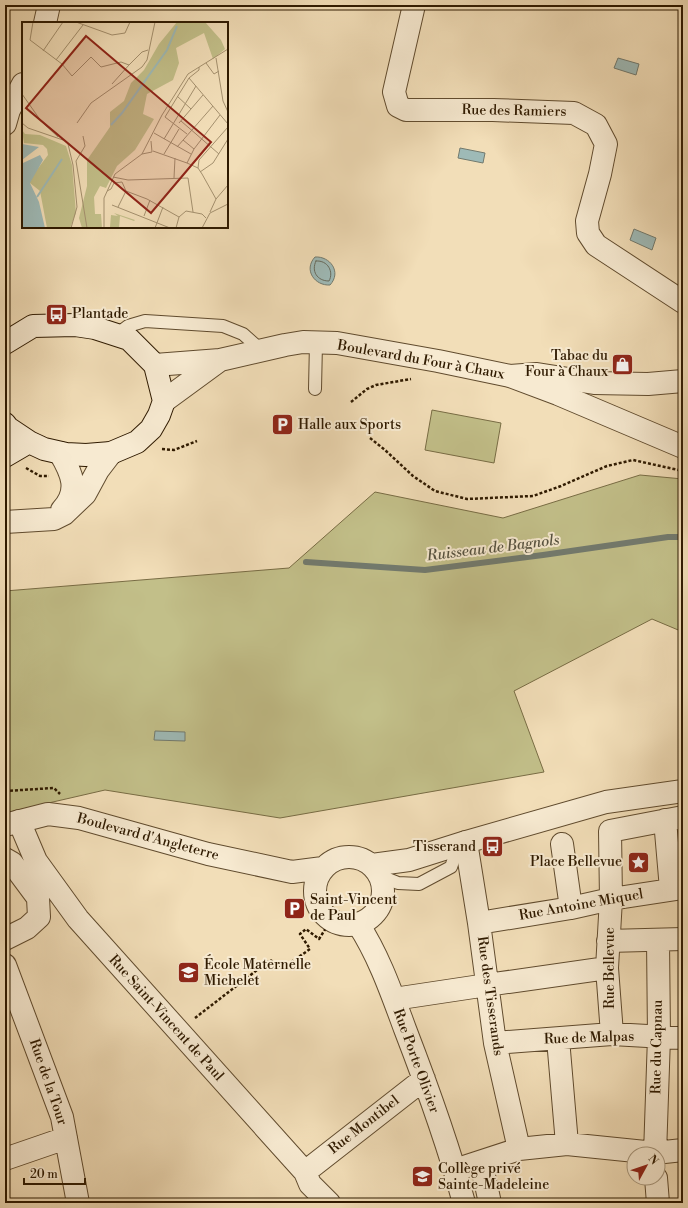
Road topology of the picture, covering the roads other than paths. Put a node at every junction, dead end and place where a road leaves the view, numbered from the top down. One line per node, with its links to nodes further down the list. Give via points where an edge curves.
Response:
1 (49, 5): 3 (street)
2 (414, 5): 6 (street, Rue des Ramiers, via 394,92 398,106 406,110 574,113 596,125 606,144 587,221 588,233 596,245)
3 (46, 22)
4 (22, 86): 5 (street, via 9,110)
5 (5, 124)
6 (683, 302)
7 (116, 335): 8 (street, via 82,326 33,326); 10 (lane, via 128,326 145,321 223,326 243,334); 12 (street, via 129,339)
8 (5, 341)
9 (316, 343): 10 (street, Boulevard du Four à Chaux, via 303,342); 13 (street, Boulevard du Four à Chaux, via 345,345); 15 (lane)
10 (261, 350): 11 (street, Boulevard du Four à Chaux)
11 (220, 360): 12 (street, Boulevard du Four à Chaux); 16 (street, Boulevard du Four à Chaux)
12 (155, 365): 16 (street)
13 (510, 376): 14 (street, via 538,374 594,383 648,384); 19 (street, Boulevard du Four à Chaux)
14 (683, 381)
15 (315, 389)
16 (164, 401): 21 (street, via 150,430 136,442)
17 (5, 424): 18 (street)
18 (29, 442): 20 (street, via 44,449); 22 (street)
19 (683, 447)
20 (60, 452): 21 (street, via 86,455); 23 (street, via 72,475 73,490 66,506)
21 (111, 453): 23 (street, via 85,494 64,514)
22 (13, 460)
23 (54, 519): 24 (street)
24 (5, 522)
25 (683, 791): 28 (street, via 606,802)
26 (674, 818): 33 (street); 34 (street, Rue Bellevue, via 610,831)
27 (12, 823): 32 (street, Boulevard d'Angleterre, via 48,814 79,818 208,854); 62 (street, Rue Saint-Vincent de Paul, via 78,919)
28 (462, 843): 31 (street, via 409,860); 31 (lane, via 451,867 419,884 398,883); 36 (street, Rue des Tisserands)
29 (562, 844): 35 (street)
30 (5, 859): 38 (street, via 12,863 38,898 39,916 27,928)
31 (381, 876): 32 (street, via 363,859 352,856 331,861); 37 (street, via 381,904 367,920)
32 (319, 877): 37 (street, via 315,897 323,914 339,924)
33 (677, 889): 34 (street, Rue Antoine Miquel)
34 (611, 899): 35 (street, Rue Antoine Miquel); 41 (street, Rue Bellevue)
35 (571, 908): 36 (street, Rue Antoine Miquel)
36 (479, 923): 44 (street, Rue des Tisserands)
37 (358, 924): 45 (street, Rue Porte Olivier, via 369,941)
38 (5, 939)
39 (658, 940): 40 (street); 41 (street); 47 (street, Rue du Capnau)
40 (683, 940)
41 (608, 941): 43 (street, Rue Bellevue)
42 (5, 965): 52 (street, Rue de la Tour, via 62,1117)
43 (607, 968): 44 (street); 46 (street, Rue Bellevue)
44 (487, 985): 45 (street); 50 (street, Rue des Tisserands)
45 (394, 1000): 51 (street, Rue Porte Olivier)
46 (612, 1034): 47 (street, Rue de Malpas); 49 (street, Rue de Malpas)
47 (658, 1037): 48 (street, Rue de Malpas); 54 (street, Rue du Capnau)
48 (683, 1038)
49 (558, 1039): 50 (street, Rue de Malpas); 53 (street)
50 (495, 1043): 55 (street, Rue des Tisserands)
51 (424, 1078): 61 (street, Rue Porte Olivier); 62 (street, Rue Montibel)
52 (66, 1138): 59 (street); 64 (street, Rue de la Tour)
53 (567, 1144): 55 (street); 56 (street)
54 (655, 1146)
55 (520, 1149): 60 (street)
56 (626, 1150)
57 (683, 1150): 58 (street)
58 (666, 1152)
59 (5, 1160)
60 (481, 1162): 61 (street); 67 (street)
61 (455, 1170): 66 (street, Rue Porte Olivier)
62 (305, 1172): 65 (street, Rue Saint-Vincent de Paul, via 310,1184)
63 (657, 1186): 68 (street)
64 (78, 1203)
65 (329, 1203)
66 (464, 1203)
67 (490, 1203)
68 (658, 1203)

